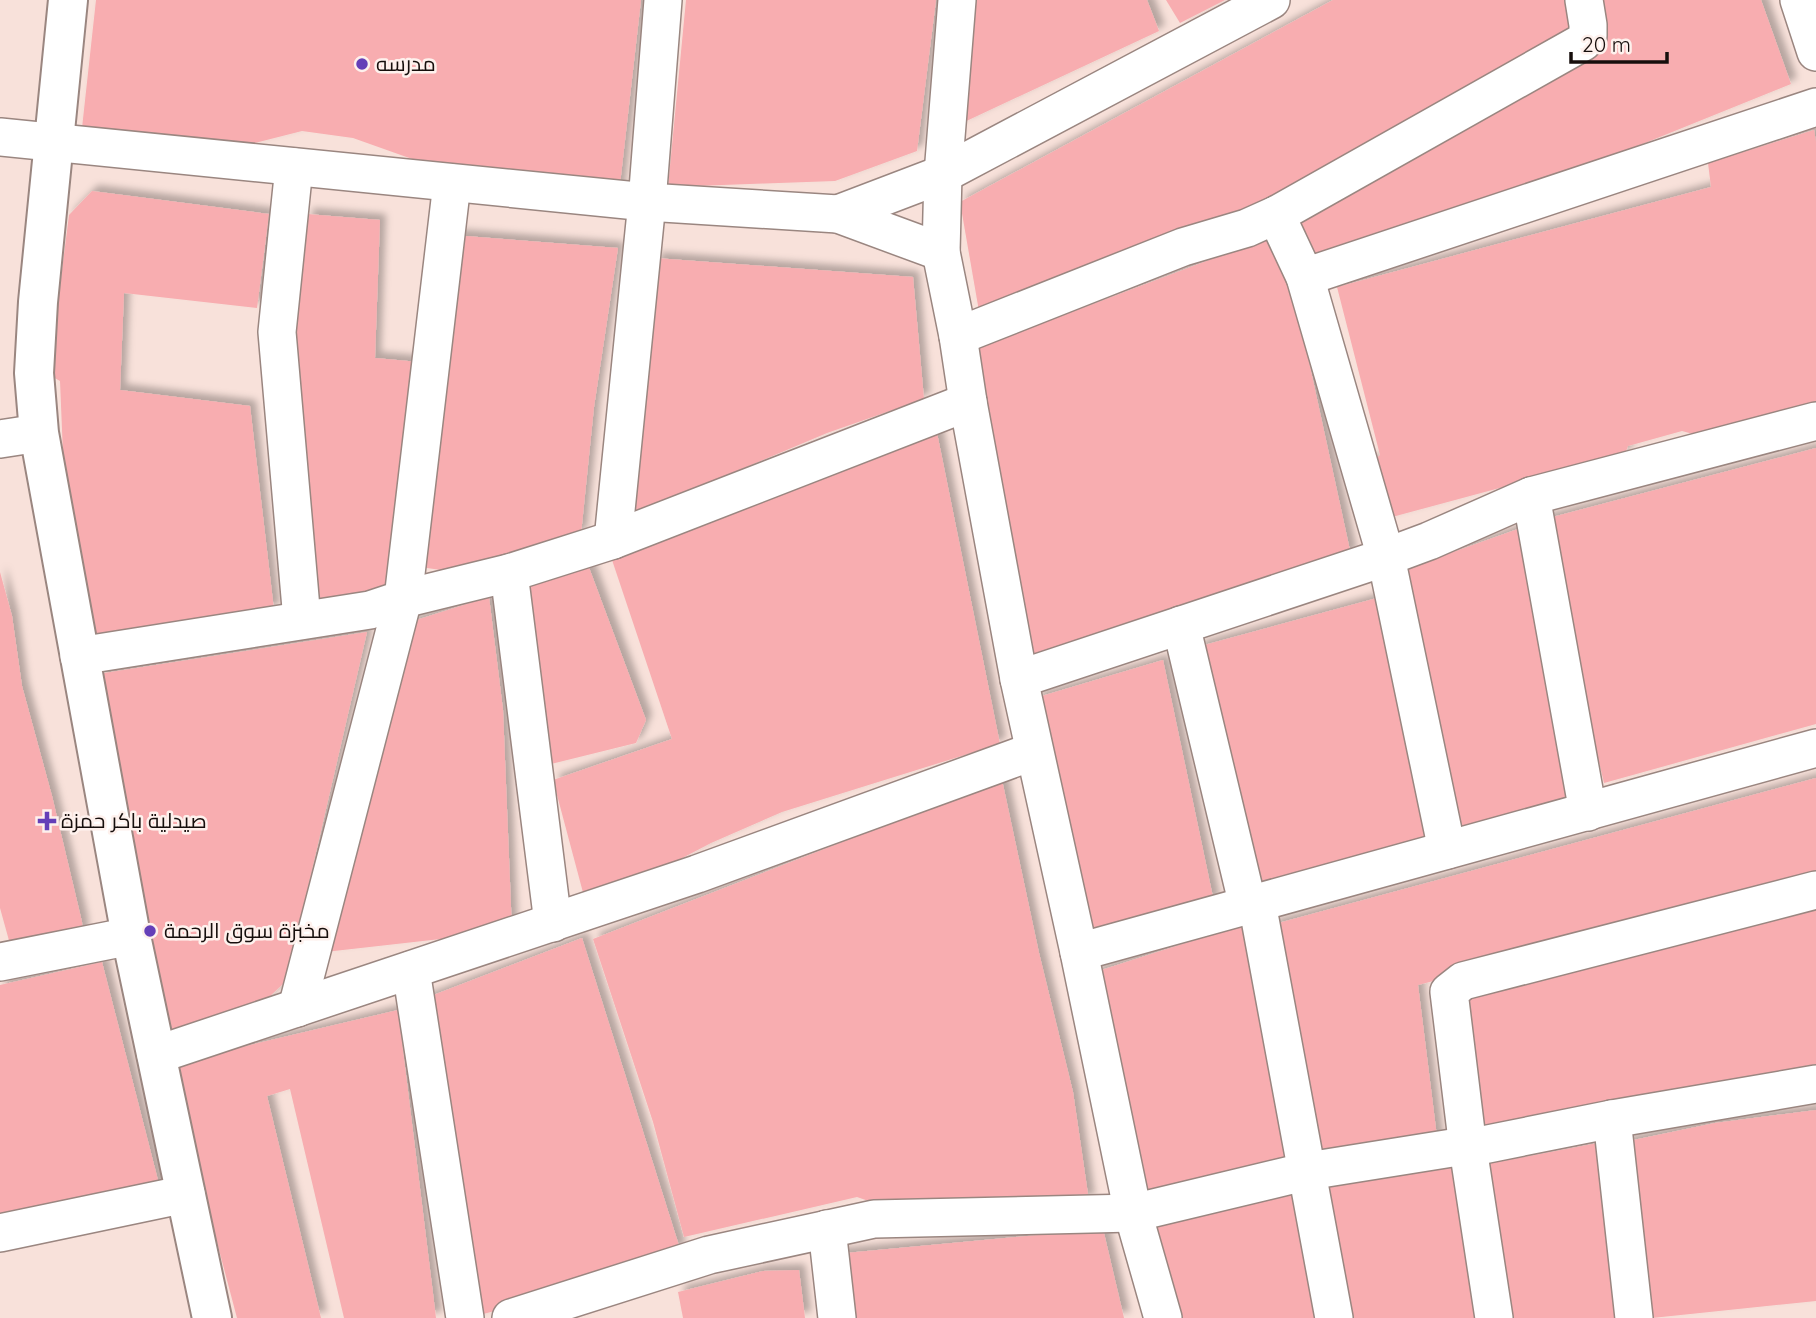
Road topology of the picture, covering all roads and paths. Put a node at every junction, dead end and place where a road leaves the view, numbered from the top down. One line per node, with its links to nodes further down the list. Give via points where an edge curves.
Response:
1 (68, 0): 10 (street)
2 (663, 0): 14 (street)
3 (957, 0): 12 (street)
4 (1270, 0): 12 (street)
5 (1584, 0): 16 (street, via 1588,36 1583,42)
6 (1799, 0): 7 (street)
7 (1816, 52)
8 (1816, 107): 18 (street)
9 (0, 137): 10 (street)
10 (53, 142): 11 (street); 22 (street, via 34,373)
11 (294, 167): 13 (street); 29 (street, via 277,332)
12 (943, 174): 15 (street); 17 (street)
13 (452, 183): 14 (street); 28 (street)
14 (647, 202): 15 (street); 25 (street)
15 (838, 214): 17 (street)
16 (1276, 215): 18 (street); 19 (street, via 1182,247)
17 (941, 252): 19 (street)
18 (1305, 277): 26 (street)
19 (958, 336): 20 (street)
20 (968, 402): 25 (street); 32 (street)
21 (1816, 421): 24 (street)
22 (39, 433): 23 (street); 31 (street)
23 (0, 439)
24 (1531, 496): 26 (street); 35 (street)
25 (613, 540): 27 (street)
26 (1386, 556): 30 (street); 36 (street)
27 (509, 573): 28 (street); 39 (street)
28 (403, 599): 29 (street, via 370,610); 44 (street)
29 (302, 620): 31 (street)
30 (1181, 625): 32 (street); 38 (street)
31 (79, 656): 40 (street)
32 (1019, 680): 34 (street)
33 (1816, 748): 35 (street)
34 (1034, 751): 39 (street); 41 (street)
35 (1588, 812): 36 (street)
36 (1447, 850): 38 (street)
37 (1816, 890): 48 (street, via 1453,987 1448,992)
38 (1252, 904): 41 (street); 49 (street)
39 (553, 923): 43 (street)
40 (131, 936): 42 (street); 45 (street)
41 (1079, 952): 51 (street)
42 (0, 962)
43 (411, 970): 44 (street); 55 (street)
44 (297, 1008): 45 (street)
45 (156, 1055): 50 (street)
46 (1816, 1084): 47 (street)
47 (1612, 1119): 48 (street); 61 (street)
48 (1468, 1148): 49 (street); 60 (street)
49 (1308, 1171): 51 (street); 59 (street)
50 (186, 1194): 53 (street); 54 (street)
51 (1133, 1213): 52 (street, via 874,1219); 58 (street)
52 (827, 1229): 56 (street, via 709,1255); 57 (street)
53 (0, 1233)
54 (212, 1318)
55 (465, 1318)
56 (511, 1318)
57 (837, 1318)
58 (1163, 1318)
59 (1334, 1318)
60 (1494, 1318)
61 (1634, 1318)

